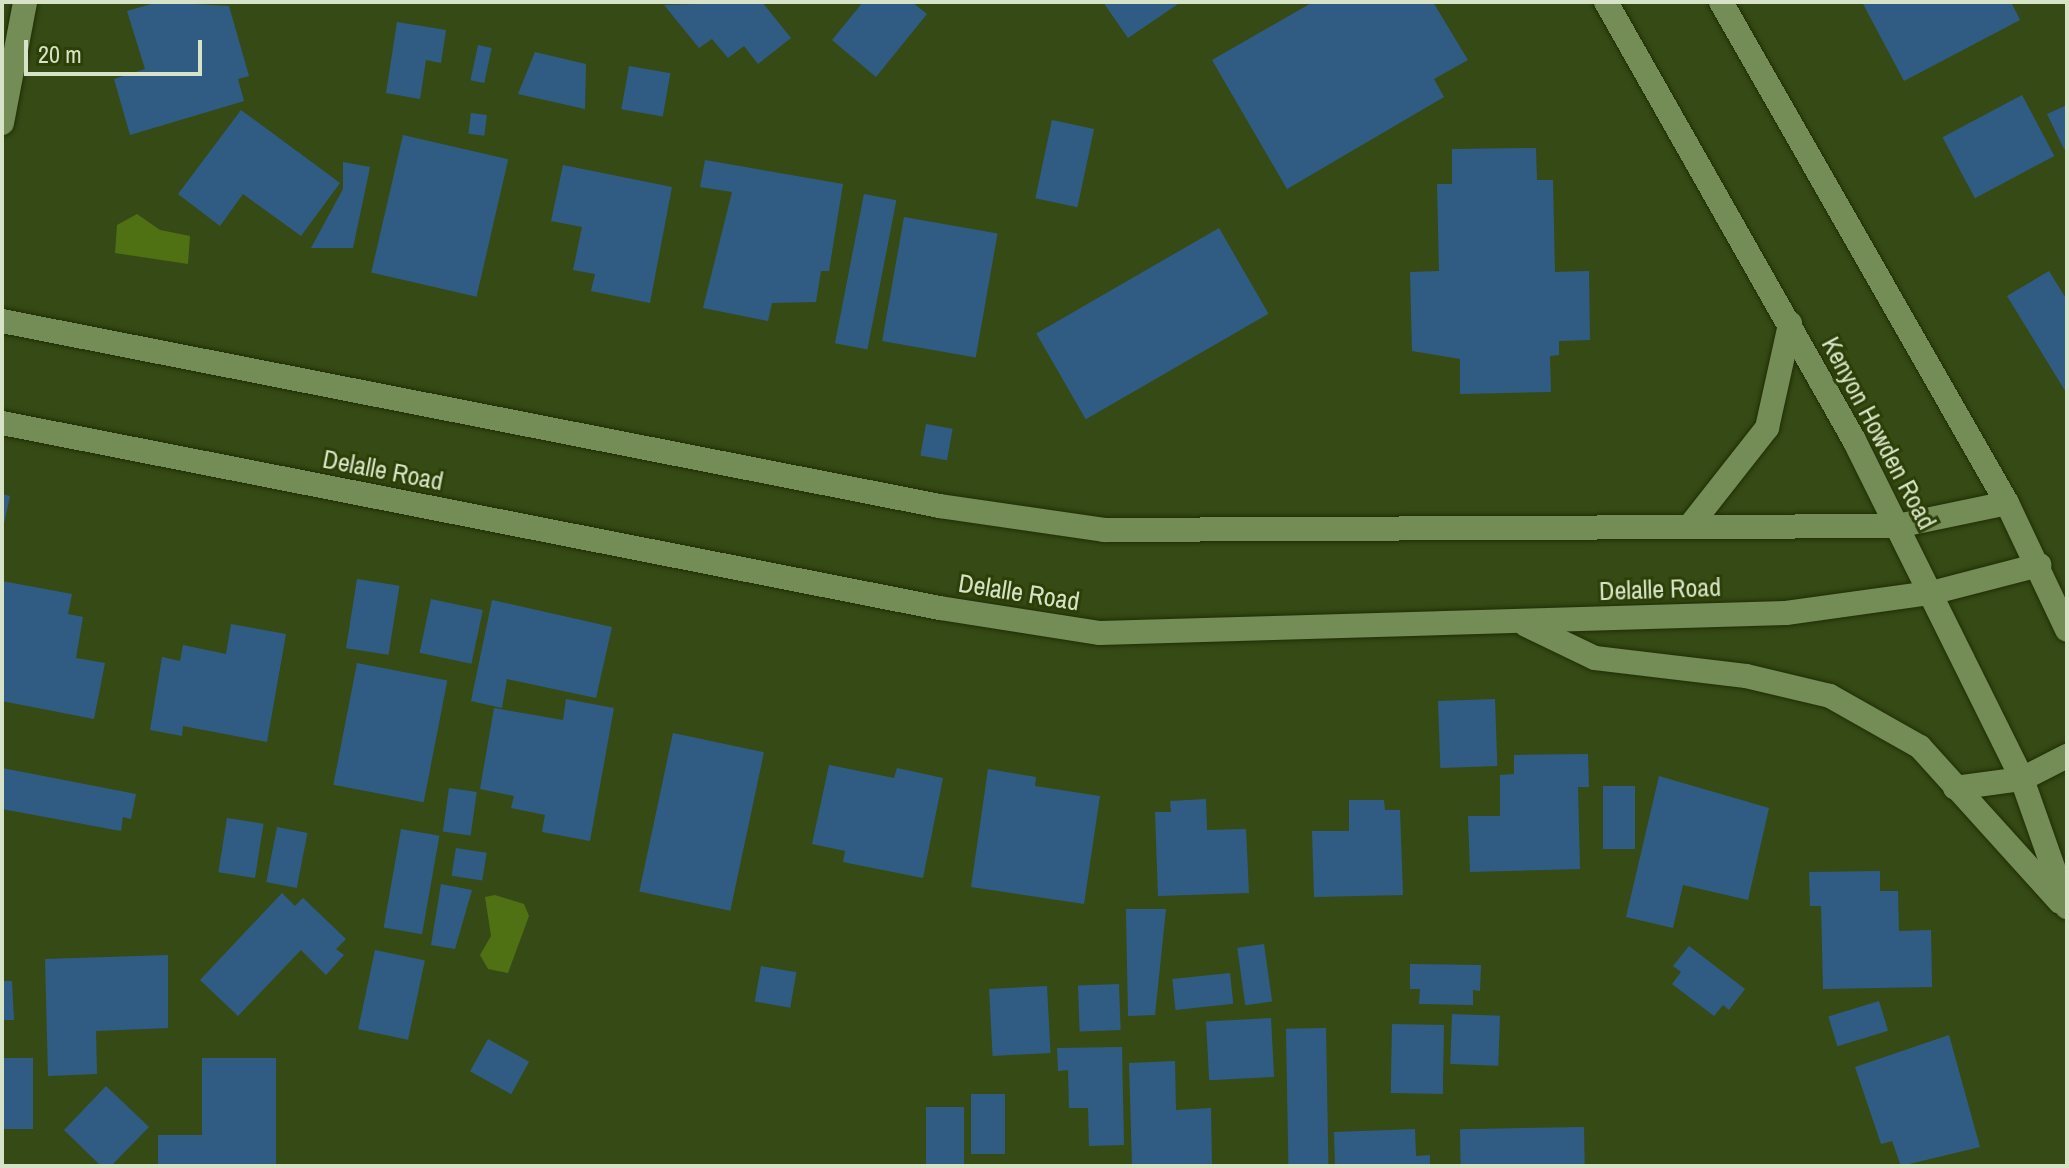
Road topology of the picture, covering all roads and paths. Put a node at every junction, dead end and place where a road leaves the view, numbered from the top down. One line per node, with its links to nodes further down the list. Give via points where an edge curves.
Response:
1 (25, 2): 4 (street)
2 (1606, 2): 6 (street, Kenyon Howden Road)
3 (1721, 2): 8 (street)
4 (2, 123)
5 (2, 321): 9 (street, via 940,506 1104,530 1367,533)
6 (1790, 324): 9 (street, via 1767,428); 10 (street, Kenyon Howden Road)
7 (2, 423): 13 (street, Delalle Road, via 940,608 1100,633)
8 (2007, 503): 10 (street); 11 (street)
9 (1693, 522): 10 (street)
10 (1897, 526): 12 (street, Kenyon Howden Road)
11 (2039, 565): 12 (street, Delalle Road); 14 (street)
12 (1931, 593): 13 (street, Delalle Road, via 1786,613); 16 (street, Kenyon Howden Road)
13 (1520, 622): 17 (street, via 1595,658 1746,676 1830,696 1920,747)
14 (2067, 630)
15 (2067, 756): 16 (street)
16 (2022, 779): 17 (street); 18 (street, Kenyon Howden Road)
17 (1955, 788): 18 (street)
18 (2067, 908)

